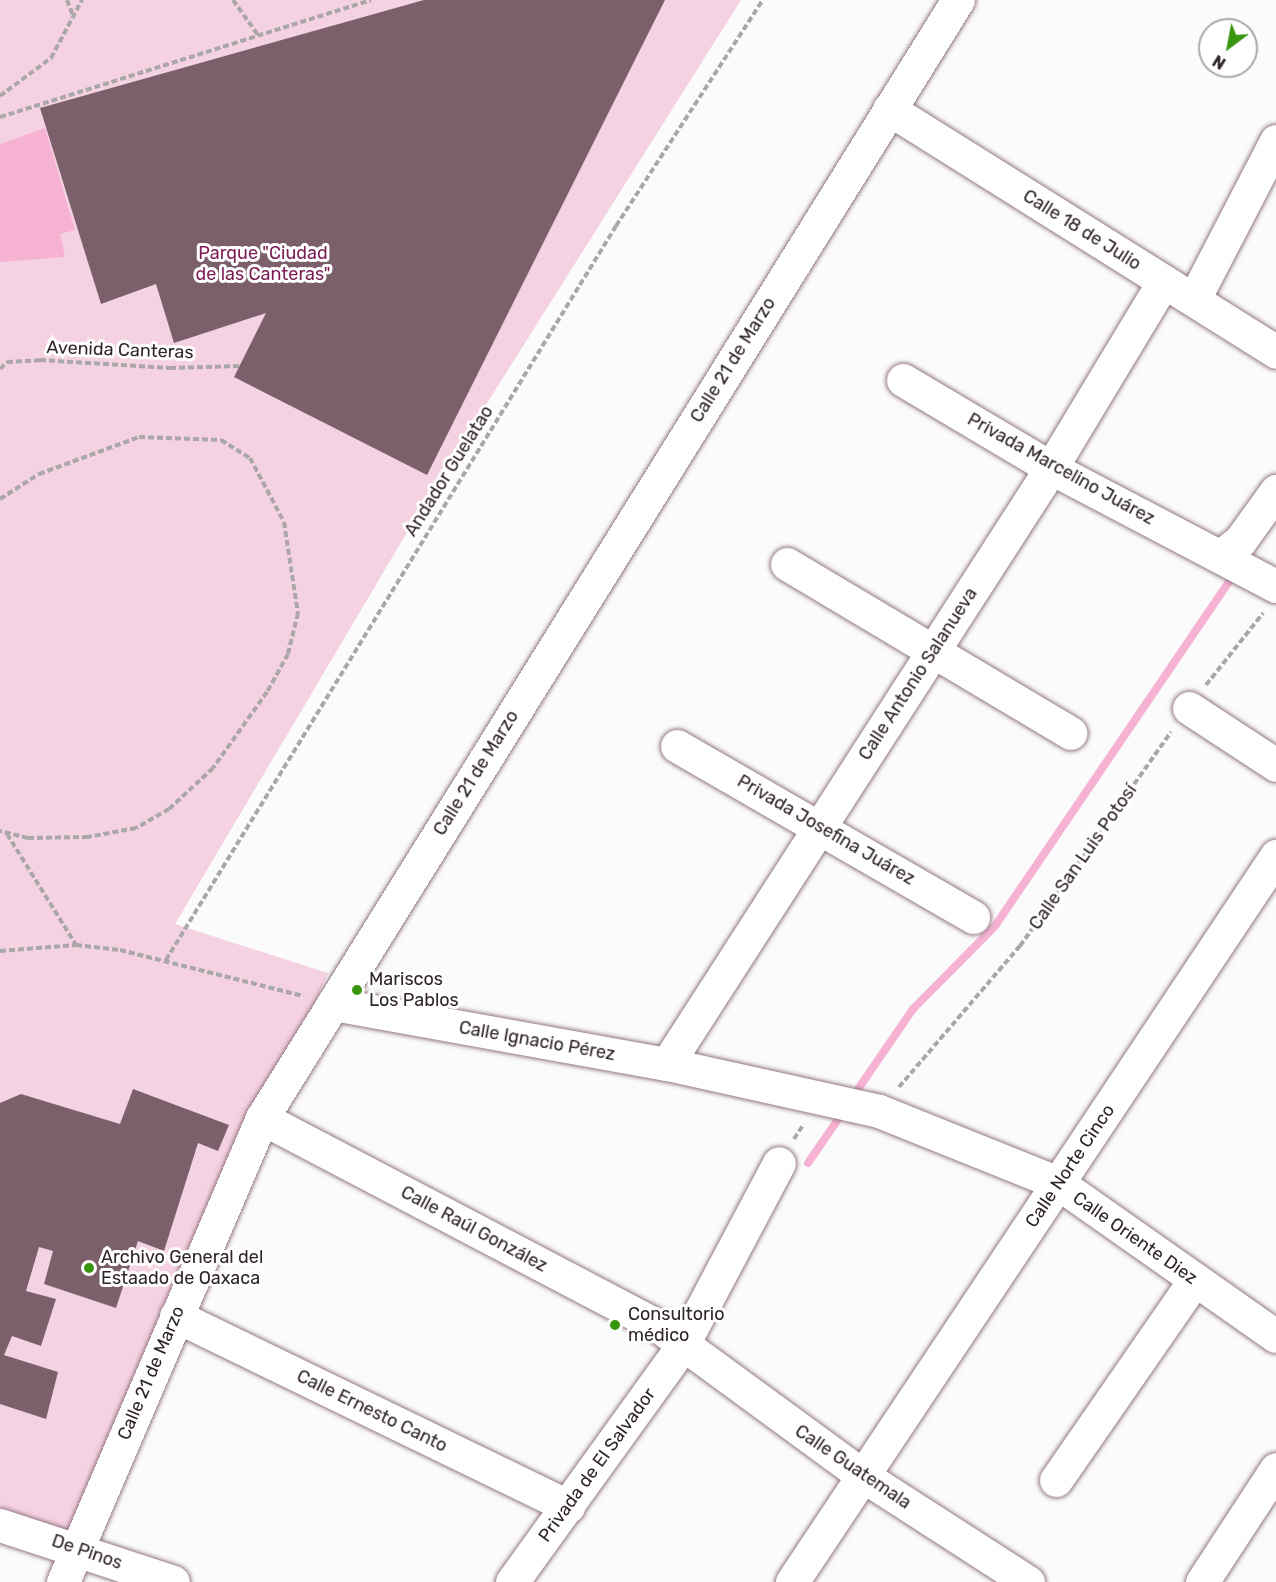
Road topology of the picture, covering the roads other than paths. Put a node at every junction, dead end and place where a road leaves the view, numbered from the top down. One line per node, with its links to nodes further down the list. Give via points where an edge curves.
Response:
1 (958, 0): 2 (street, Calle 21 de Marzo)
2 (889, 109): 4 (street, Calle 18 de Julio); 21 (street, Calle 21 de Marzo)
3 (1276, 141): 5 (street)
4 (1164, 281): 5 (street, Calle 18 de Julio); 8 (street, Calle Antonio Salanueva)
5 (1194, 299): 6 (street, Calle 18 de Julio)
6 (1276, 352)
7 (903, 380): 8 (street, Privada Marcelino Juárez)
8 (1051, 468): 10 (street, Privada Marcelino Juárez); 13 (street, Calle Antonio Salanueva)
9 (1276, 491): 10 (street)
10 (1226, 557): 12 (street, Privada Marcelino Juárez)
11 (787, 564): 13 (street)
12 (1270, 590)
13 (931, 653): 15 (street); 18 (street, Calle Antonio Salanueva)
14 (1188, 708): 17 (street)
15 (1070, 734)
16 (677, 746): 18 (street, Privada Josefina Juárez)
17 (1276, 765)
18 (820, 825): 20 (street, Privada Josefina Juárez); 22 (street, Calle Antonio Salanueva)
19 (1276, 856): 26 (street, Calle Norte Cinco)
20 (973, 917)
21 (333, 1004): 22 (street, Calle Ignacio Pérez); 24 (street, Calle 21 de Marzo)
22 (667, 1064): 23 (street, Calle Ignacio Pérez)
23 (844, 1103): 26 (street, Calle Oriente Diez)
24 (262, 1118): 28 (street, Calle 21 de Marzo); 30 (street, Calle Raúl González, via 657,1325)
25 (779, 1163): 30 (street)
26 (1058, 1184): 27 (street, Calle Oriente Diez); 32 (street, Calle Norte Cinco)
27 (1195, 1279): 29 (street, Calle Oriente Diez); 33 (street)
28 (176, 1316): 34 (street, Calle Ernesto Canto); 36 (street, Calle 21 de Marzo)
29 (1276, 1336)
30 (681, 1348): 32 (street, Calle Guatemala); 34 (street, Privada de El Salvador)
31 (1276, 1469): 37 (street)
32 (865, 1477): 41 (street, Calle Norte Cinco); 42 (street, Calle Guatemala)
33 (1056, 1480)
34 (568, 1506): 40 (street, Privada de El Salvador)
35 (0, 1524): 36 (street, De Pinos)
36 (76, 1548): 38 (street, Calle 21 de Marzo); 39 (street, De Pinos)
37 (1208, 1580)
38 (63, 1582)
39 (173, 1582)
40 (512, 1582)
41 (792, 1582)
42 (1028, 1582)

